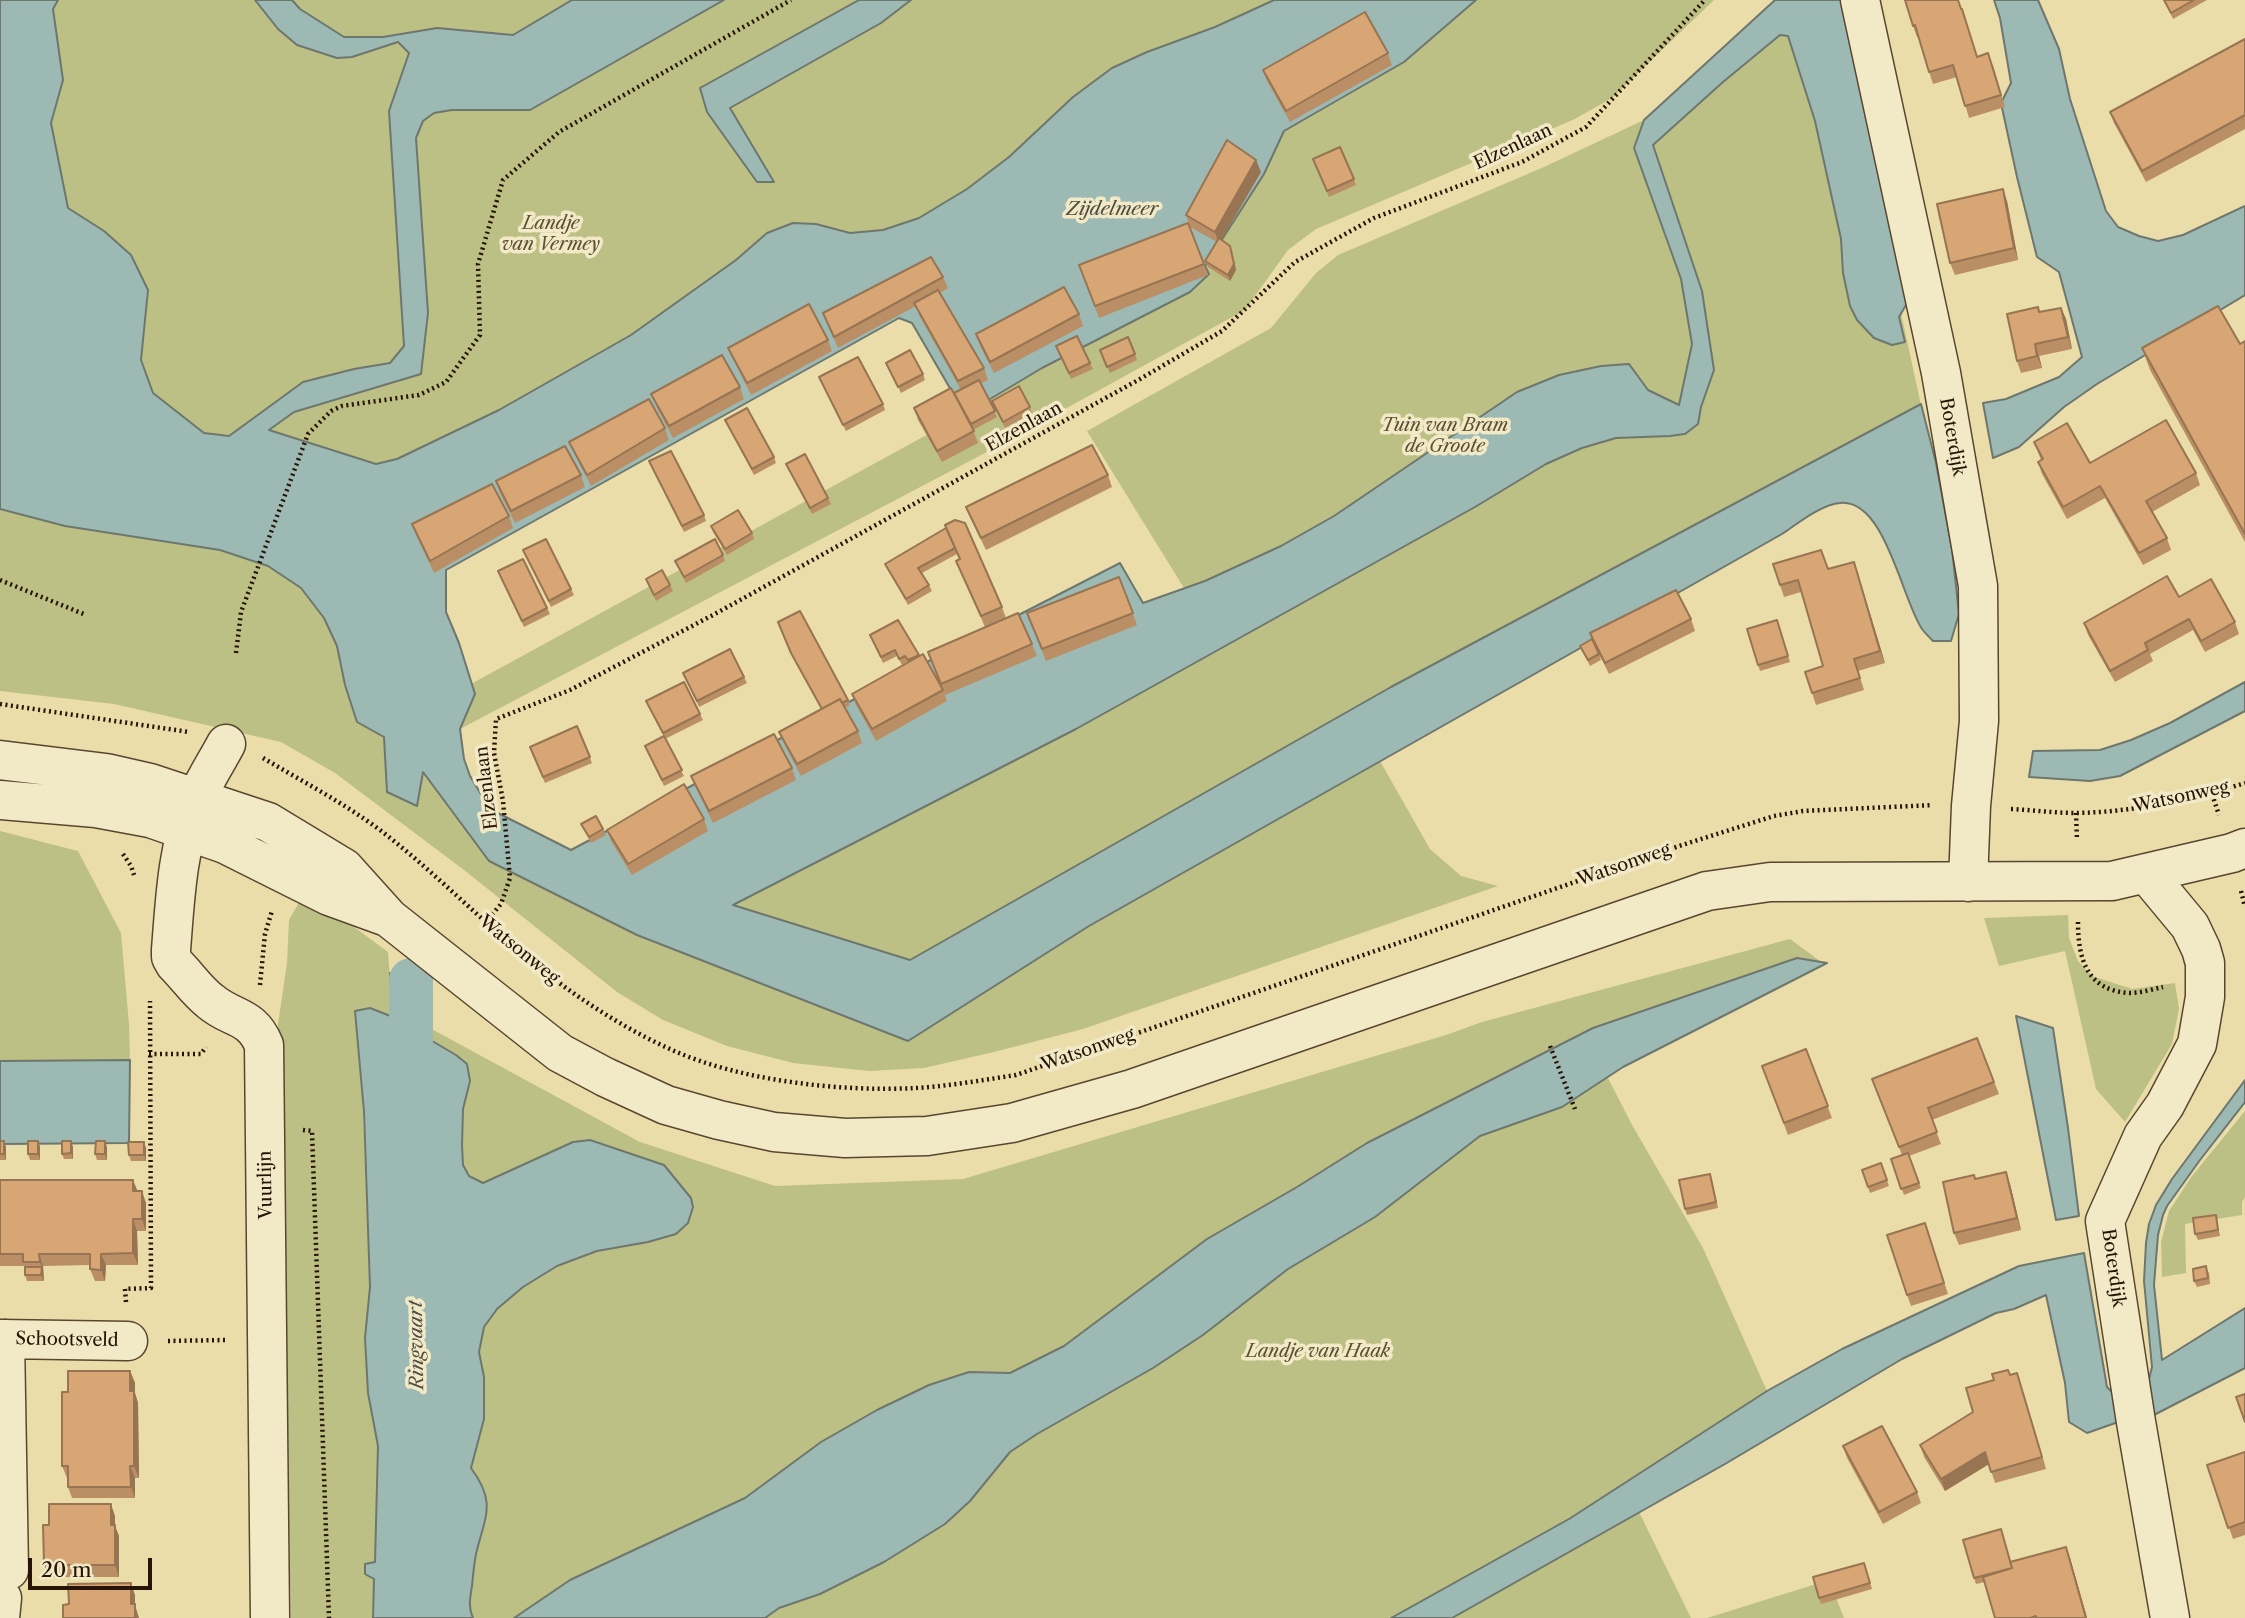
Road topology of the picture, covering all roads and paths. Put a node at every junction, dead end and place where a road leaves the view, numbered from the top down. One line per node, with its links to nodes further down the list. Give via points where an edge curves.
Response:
1 (791, 0): 6 (path, via 559,132 503,180 478,264 480,335 446,382 419,395 342,405 307,434 241,612)
2 (1705, 0): 21 (path, Elzenlaan, via 1586,127 1522,162 1374,218 1296,262 1222,331 1140,379 701,622 570,690 496,719 494,752 510,878 501,904)
3 (1860, 0): 12 (street, Boterdijk, via 1941,373 1978,586 1979,721)
4 (0, 580): 5 (path)
5 (86, 615)
6 (236, 653)
7 (0, 704): 8 (path, Watsonweg, via 180,729)
8 (226, 744): 14 (street); 21 (path, Watsonweg, via 258,755 388,836)
9 (0, 760): 14 (street, via 150,783)
10 (2245, 783): 13 (path, Watsonweg, via 2161,805)
11 (0, 800): 14 (street, via 150,818)
12 (1971, 806): 13 (path, Watsonweg); 20 (street, Boterdijk); 21 (path, Watsonweg, via 1803,811 1774,816 1017,1075 918,1088 817,1086 767,1078 674,1051 578,996)
13 (2076, 813): 19 (path)
14 (191, 814): 20 (street, via 268,822 313,847 344,868 389,918 560,1053 605,1077 666,1105 719,1120 774,1132 845,1138 927,1136 1012,1123 1132,1088 1707,891 1770,882); 26 (street, Vuurlijn, via 178,870 171,957 210,1002 251,1024 259,1034 264,1045)
15 (2245, 848): 17 (street)
16 (120, 850): 18 (path)
17 (2146, 873): 19 (street, via 2112,881); 33 (street, Boterdijk, via 2190,926 2205,963 2197,1044 2143,1136 2105,1221)
18 (135, 878)
19 (2079, 881): 20 (street); 22 (path, via 2079,952 2088,974 2104,987 2130,993)
20 (1968, 882)
21 (485, 923)
22 (2168, 987)
23 (152, 1005): 29 (path, via 151,1287 125,1289)
24 (1550, 1046): 25 (path)
25 (1575, 1109)
26 (265, 1122): 28 (street, Vuurlijn); 32 (path, via 312,1131)
27 (3, 1339): 29 (street, Schootsveld); 30 (street, Schootsveld)
28 (268, 1339): 29 (path); 31 (street, Vuurlijn)
29 (128, 1341)
30 (4, 1595)
31 (270, 1618)
32 (329, 1618)
33 (2170, 1618)

